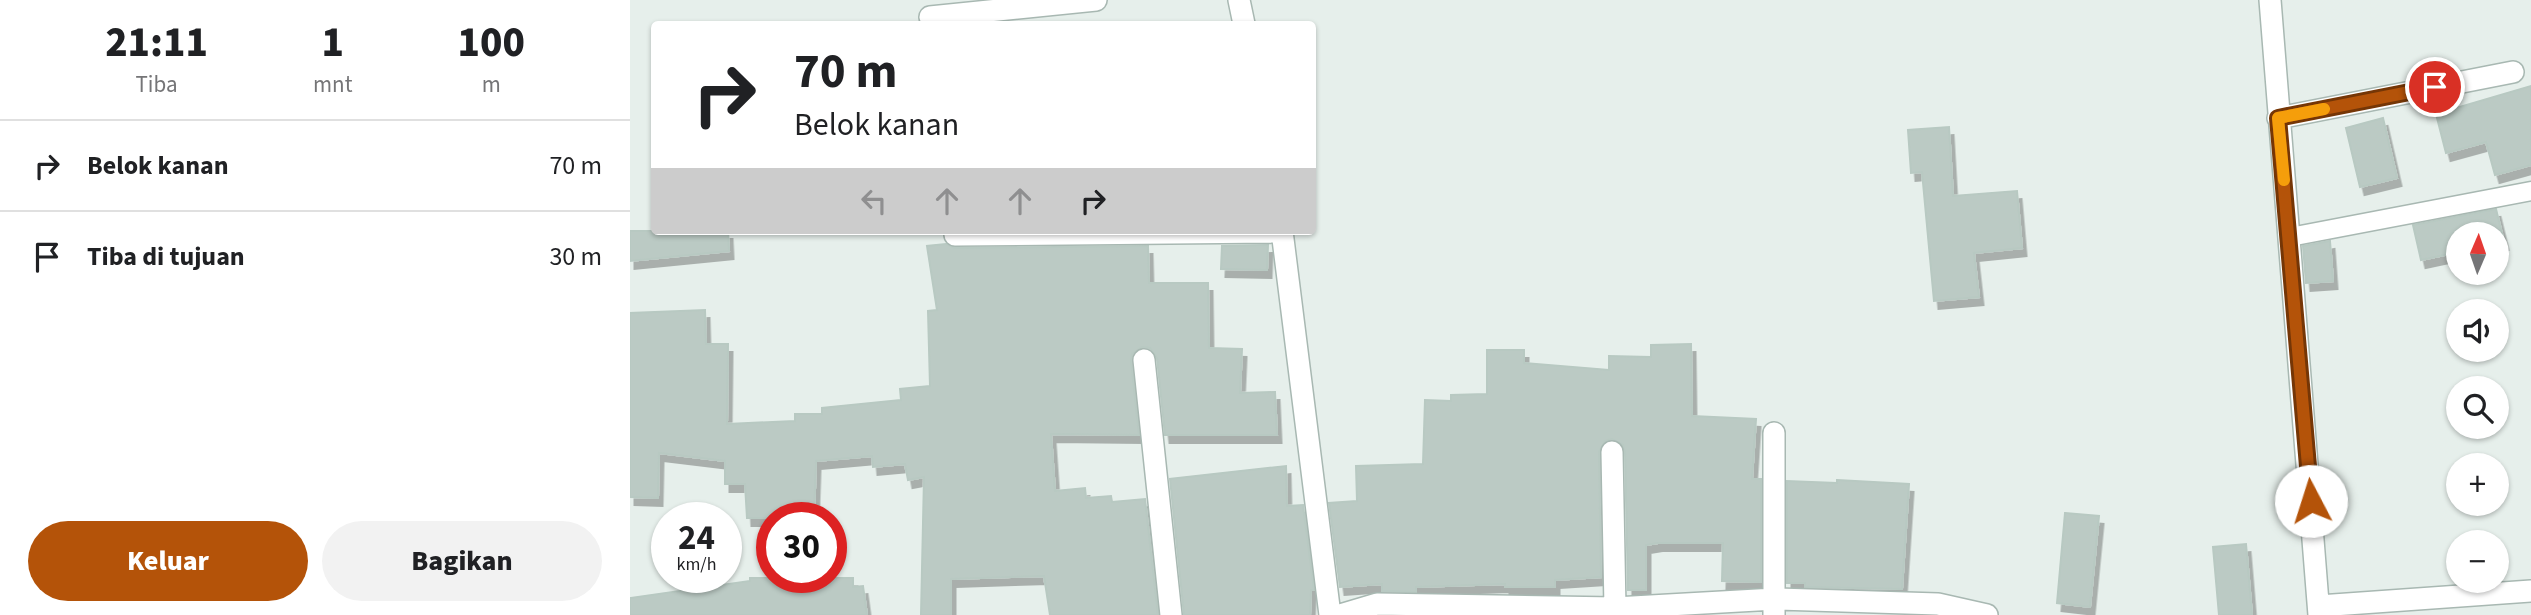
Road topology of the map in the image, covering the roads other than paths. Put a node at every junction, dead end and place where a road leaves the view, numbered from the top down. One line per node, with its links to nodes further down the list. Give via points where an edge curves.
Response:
1 (1096, 0): 4 (street)
2 (1239, 0): 5 (street)
3 (2270, 0): 7 (street)
4 (930, 17)
5 (1243, 21)
6 (2513, 72): 7 (street)
7 (2278, 118): 10 (street)
8 (2531, 191): 10 (lane)
9 (1282, 235): 19 (street)
10 (2290, 237): 17 (street)
11 (1144, 360): 18 (street)
12 (1774, 433): 15 (street)
13 (1612, 452): 16 (street)
14 (2531, 591): 17 (street)
15 (1774, 607): 16 (street); 21 (street, via 1938,604)
16 (1628, 610): 20 (street, via 1377,604)
17 (2319, 611)
18 (1171, 615)
19 (1330, 615)
20 (1340, 615)
21 (1987, 615)

